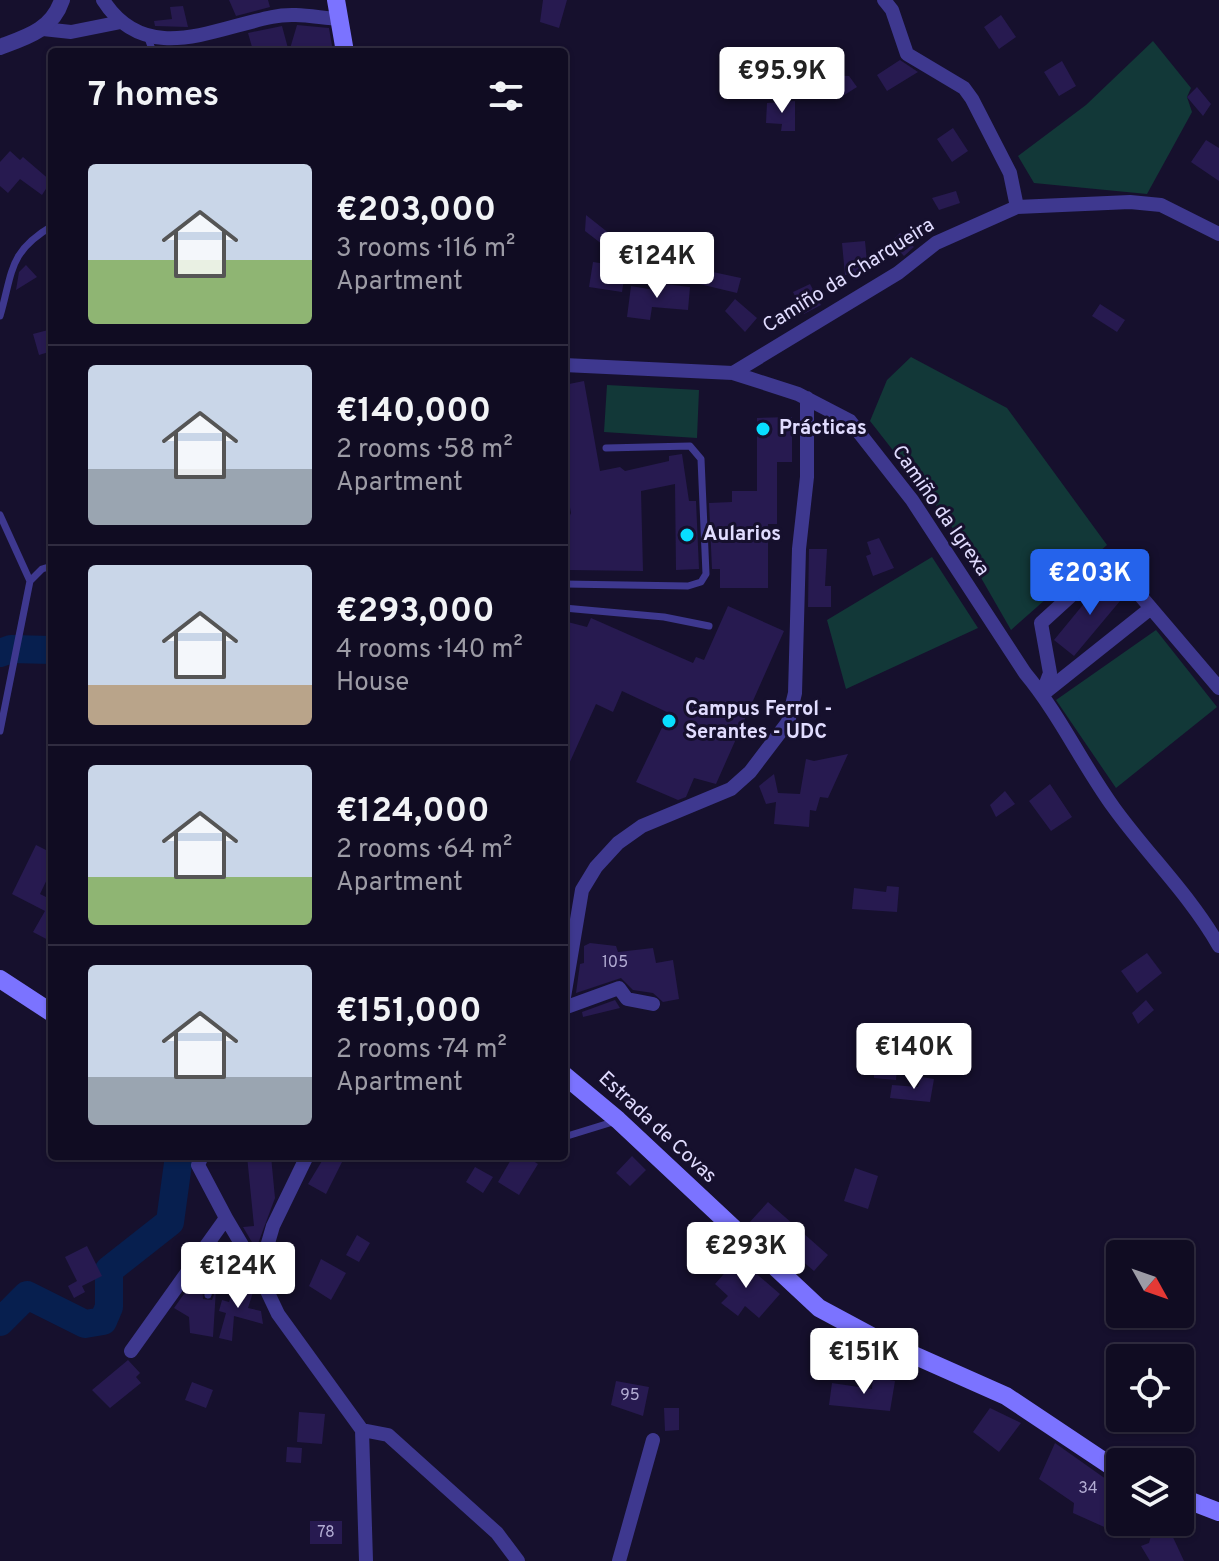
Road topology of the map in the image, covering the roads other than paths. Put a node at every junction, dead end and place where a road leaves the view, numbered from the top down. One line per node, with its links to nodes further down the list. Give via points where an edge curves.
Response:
1 (62, 0): 7 (street)
2 (103, 0): 6 (street)
3 (336, 0): 5 (main road)
4 (884, 0): 11 (street, via 907,54 964,88 972,99 1010,173)
5 (340, 19): 8 (street, via 274,16); 10 (main road)
6 (121, 22): 7 (street, via 71,32); 8 (street)
7 (43, 29): 9 (street)
8 (150, 45)
9 (0, 47)
10 (344, 48)
11 (1017, 207): 13 (street, Camiño da Charqueira, via 1161,205); 16 (street, Camiño da Charqueira, via 936,243 898,273)
12 (48, 228): 14 (lane, via 17,253)
13 (1219, 234)
14 (0, 316)
15 (568, 365): 16 (street, Camiño da Igrexa)
16 (733, 373): 17 (street, Camiño da Igrexa)
17 (807, 398): 27 (street, Camiño da Igrexa, via 850,421 912,500); 30 (street, via 795,693 788,722 731,789 642,826 596,867 582,890)
18 (606, 448): 22 (lane, via 696,450 701,459 706,574 697,585 688,586)
19 (0, 515): 21 (lane)
20 (48, 567): 21 (lane)
21 (30, 581): 28 (lane)
22 (568, 584)
23 (568, 608): 25 (lane)
24 (1151, 608): 26 (street); 27 (street); 27 (street, via 1110,560 1041,623 1050,673)
25 (709, 626)
26 (1219, 688)
27 (1042, 694): 29 (street, Camiño da Igrexa, via 1113,807 1190,901)
28 (0, 731)
29 (1219, 946)
30 (568, 973)
31 (0, 979): 34 (main road)
32 (653, 1004): 33 (street, via 627,999 619,988)
33 (568, 1007)
34 (48, 1010)
35 (568, 1078): 36 (main road, Estrada de Covas)
36 (618, 1120): 37 (lane); 47 (main road, Estrada de Covas, via 819,1308 1006,1396)
37 (568, 1136)
38 (200, 1160): 40 (street, via 198,1165)
39 (305, 1160): 42 (street, via 273,1226)
40 (226, 1218): 41 (street); 42 (street)
41 (203, 1248): 43 (lane, via 211,1281); 44 (street)
42 (259, 1274): 45 (street, via 278,1314)
43 (208, 1295)
44 (131, 1351)
45 (362, 1430): 50 (street); 51 (street, via 388,1435 497,1533)
46 (653, 1440): 52 (street)
47 (1106, 1463)
48 (1194, 1502): 49 (main road)
49 (1219, 1512)
50 (366, 1561)
51 (518, 1561)
52 (619, 1561)

